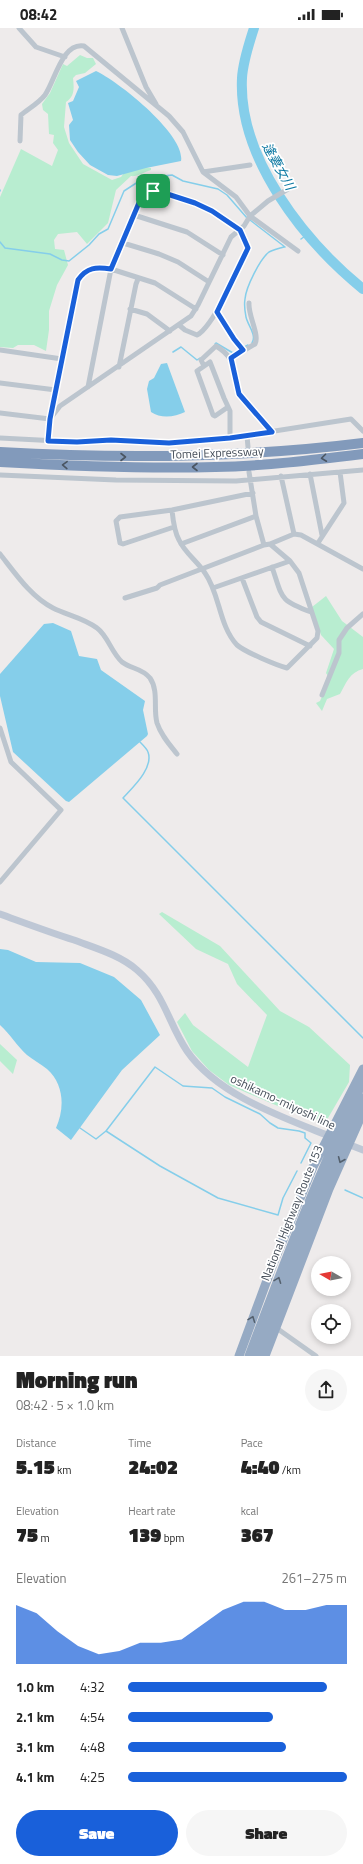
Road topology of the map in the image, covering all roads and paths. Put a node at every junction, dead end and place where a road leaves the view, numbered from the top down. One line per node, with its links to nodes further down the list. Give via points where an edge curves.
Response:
1 (20, 28): 3 (street, via 36,47)
2 (122, 28): 4 (street)
3 (65, 57): 4 (street, via 69,51 84,46); 5 (street, via 44,95 21,115)
4 (156, 105): 7 (street, via 183,132)
5 (20, 141)
6 (250, 165): 7 (street)
7 (203, 172): 10 (street, via 236,197)
8 (288, 189): 10 (street)
9 (134, 215): 11 (street, via 143,196 158,191 208,209); 12 (street); 14 (street, via 187,232)
10 (250, 216): 11 (street); 13 (street)
11 (240, 230): 14 (street, via 231,237); 21 (street, via 248,248)
12 (123, 243): 15 (street); 17 (street, via 178,262)
13 (298, 251)
14 (222, 255): 17 (street)
15 (111, 269): 16 (street); 27 (street, via 93,268 84,272 78,280); 31 (street)
16 (138, 279): 19 (street); 20 (street, via 155,283)
17 (209, 282): 20 (street)
18 (248, 303): 25 (street, via 249,316 257,338 255,344)
19 (130, 309): 23 (street, via 147,314); 29 (street)
20 (196, 309): 22 (street)
21 (217, 312): 22 (street, via 200,334 194,335); 25 (street)
22 (179, 325): 23 (street)
23 (170, 331): 29 (street)
24 (0, 350): 27 (street)
25 (243, 350): 26 (street)
26 (231, 358): 28 (street, via 216,346 201,360); 37 (street, via 239,394)
27 (62, 359): 32 (street)
28 (204, 366): 33 (street, via 210,362); 33 (street, via 197,371 213,415)
29 (119, 367): 31 (street)
30 (0, 383): 32 (street)
31 (88, 387): 35 (street, via 60,406)
32 (56, 390): 35 (street)
33 (228, 407): 40 (street)
34 (0, 413): 35 (street)
35 (50, 419): 41 (street)
36 (363, 431): 37 (street, via 351,419)
37 (272, 432): 38 (street)
38 (247, 436): 40 (street); 43 (street)
39 (0, 438): 41 (street)
40 (230, 438): 41 (street, via 169,443 111,440)
41 (48, 441)
42 (363, 443): 44 (highway, Tomei Expressway, one-way to 42, via 96,457 185,457 275,452)
43 (248, 447)
44 (0, 452)
45 (363, 454): 46 (highway, Tomei Expressway, one-way to 46, via 215,467 130,468)
46 (0, 462)
47 (363, 470): 49 (street)
48 (249, 472): 53 (street)
49 (340, 472): 50 (street); 59 (street, via 344,503)
50 (310, 474): 52 (street); 59 (street)
51 (0, 475): 53 (street, via 171,481)
52 (282, 476): 53 (street); 58 (street)
53 (250, 478): 54 (street)
54 (253, 493): 55 (street); 56 (street)
55 (172, 510): 57 (street); 57 (street, via 120,517 116,523 120,543 123,544)
56 (256, 516): 61 (street); 63 (street)
57 (174, 527): 61 (street)
58 (294, 534): 60 (street); 62 (street)
59 (322, 535): 60 (street)
60 (318, 543): 68 (street)
61 (181, 544): 67 (street)
62 (270, 544): 63 (street); 65 (street)
63 (264, 545): 67 (street)
64 (0, 554): 77 (street, via 19,579 43,603 99,629 123,663 144,672 151,679 155,690 158,723 164,738)
65 (290, 561): 66 (street); 72 (street, via 299,573)
66 (272, 567): 69 (street); 72 (street, via 285,600)
67 (201, 569): 70 (street); 71 (street, via 157,588)
68 (363, 569)
69 (242, 578): 70 (street); 74 (street, via 261,622)
70 (213, 588): 74 (street, via 229,633 241,648 287,668)
71 (125, 598)
72 (312, 612): 74 (street, via 318,635)
73 (363, 614): 75 (street, via 347,628 339,640 339,653)
74 (310, 646)
75 (322, 695)
76 (0, 728): 78 (street, via 11,762 61,810)
77 (177, 754)
78 (0, 882)
79 (0, 914): 84 (main road, oshikamo-miyoshi line, via 96,948 136,969 153,986 188,1052 204,1072 242,1098)
80 (363, 1069): 84 (highway)
81 (363, 1082): 87 (highway, National Highway Route 153, via 332,1146)
82 (363, 1098): 87 (highway, National Highway Route 153)
83 (363, 1112): 85 (highway)
84 (328, 1136): 85 (main road, oshikamo-miyoshi line); 90 (highway, one-way to 84, via 294,1210)
85 (348, 1144): 86 (main road, oshikamo-miyoshi line); 88 (highway, one-way to 88)
86 (363, 1150)
87 (301, 1229): 91 (highway, National Highway Route 153, one-way to 87); 92 (highway, National Highway Route 153)
88 (275, 1327): 89 (street); 93 (highway)
89 (308, 1353): 94 (street)
90 (239, 1356)
91 (249, 1356)
92 (258, 1356)
93 (265, 1356)
94 (316, 1356)

